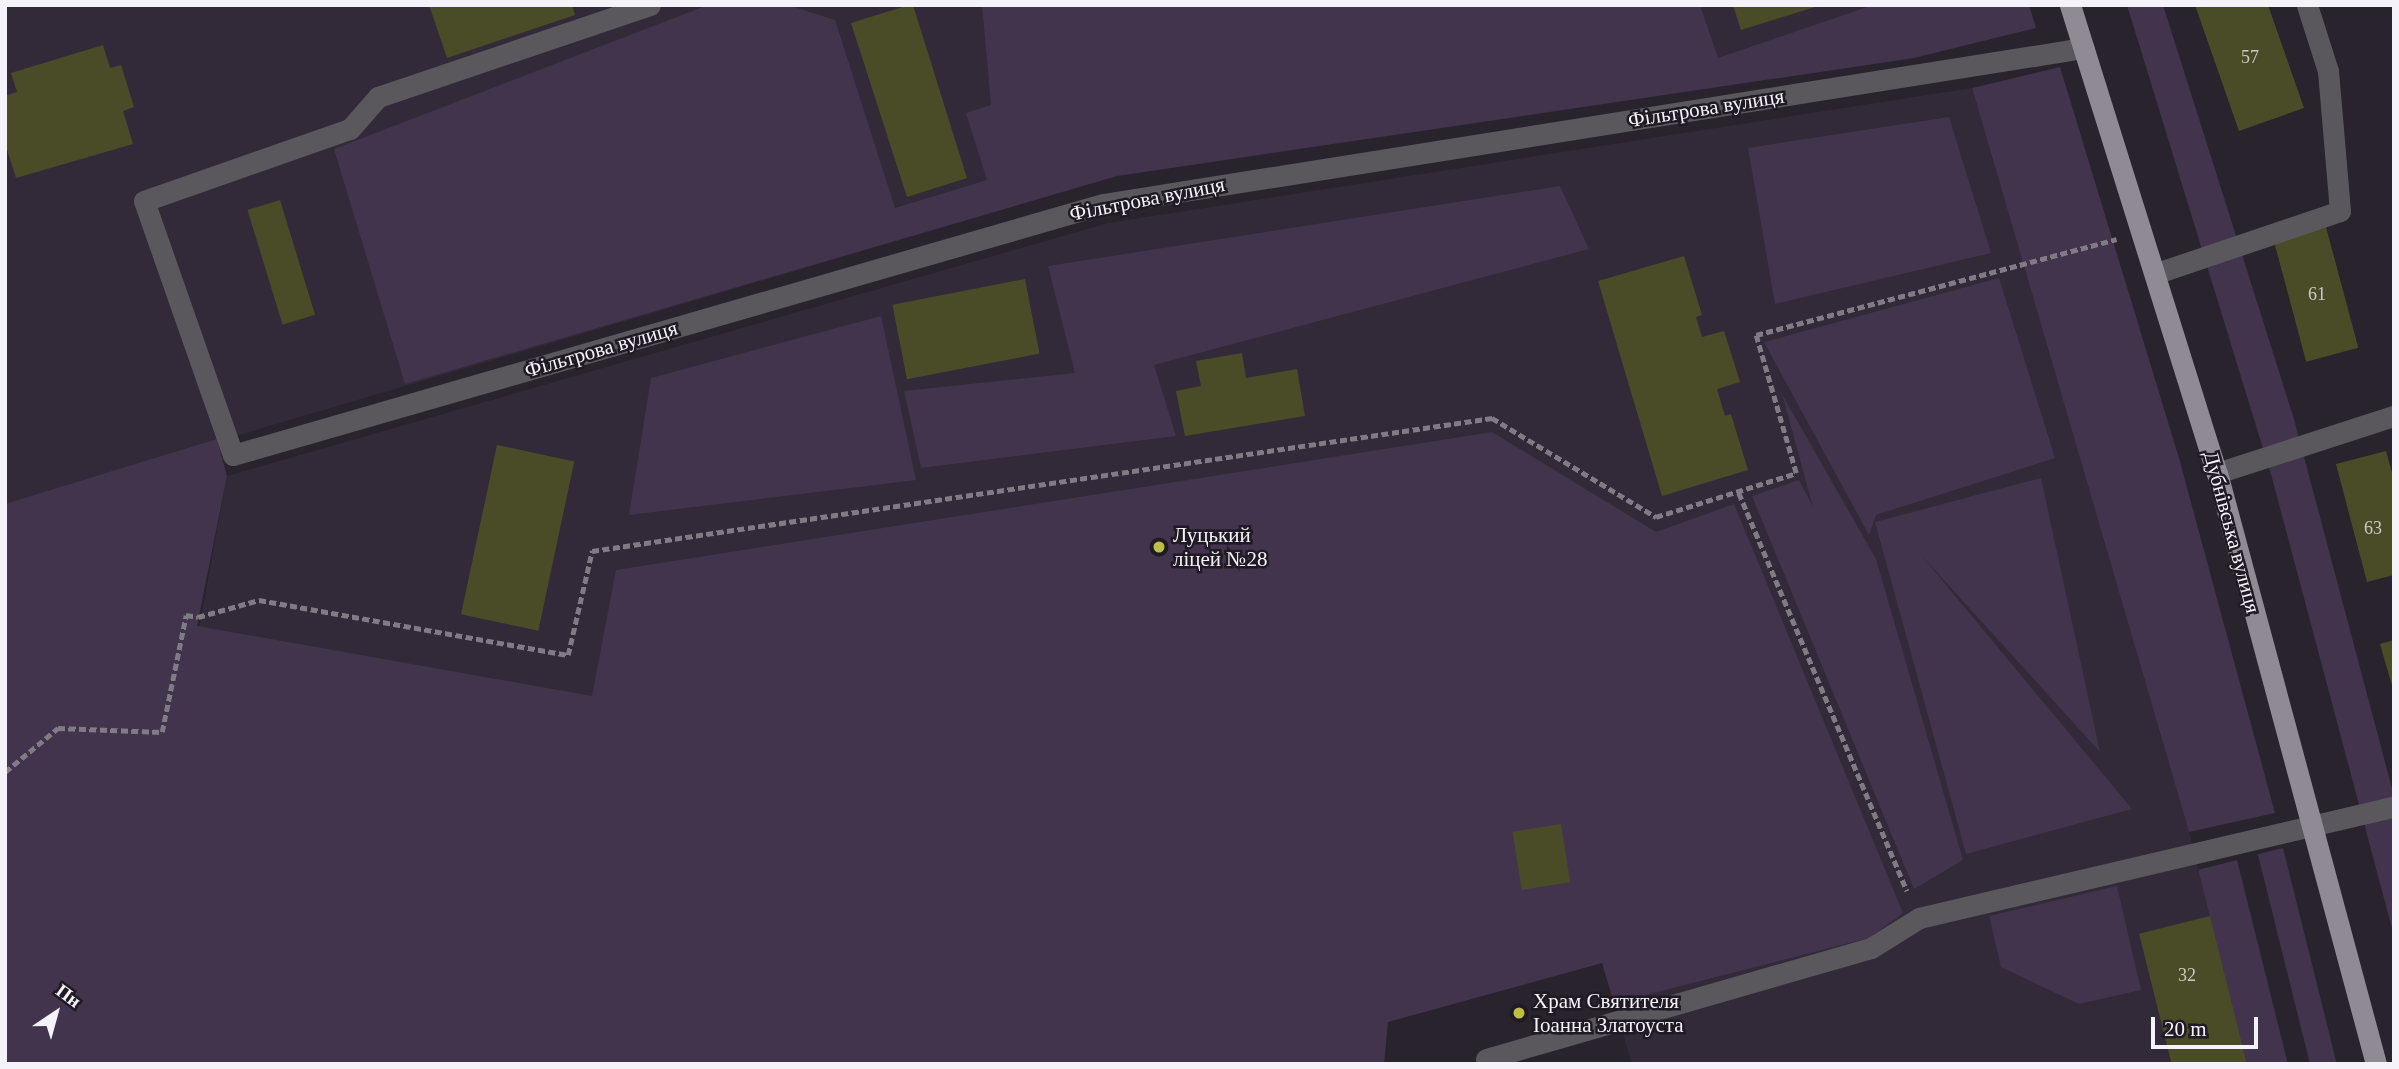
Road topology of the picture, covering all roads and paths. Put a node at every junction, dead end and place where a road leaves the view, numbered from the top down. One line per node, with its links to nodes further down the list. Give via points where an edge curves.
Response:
1 (650, 5): 4 (street, Фільтрова вулиця, via 378,97 350,129 144,201 233,455 1103,204)
2 (2070, 5): 4 (main road, Дубнівська вулиця)
3 (2307, 5): 6 (street, via 2328,71 2340,211)
4 (2084, 48): 5 (main road, Дубнівська вулиця)
5 (2144, 232): 6 (main road, Дубнівська вулиця); 9 (path, via 1756,335 1797,473)
6 (2157, 273): 8 (main road, Дубнівська вулиця)
7 (2394, 416): 8 (street)
8 (2217, 474): 12 (main road, Дубнівська вулиця)
9 (1739, 493): 10 (path, via 1656,517 1492,418 592,551 568,654 259,600 198,617 186,615 162,732 58,728); 13 (path)
10 (5, 772)
11 (2394, 807): 12 (street)
12 (2312, 824): 13 (street); 15 (main road, Дубнівська вулиця)
13 (1919, 918): 14 (street, via 1871,948)
14 (1486, 1059)
15 (2376, 1064)

